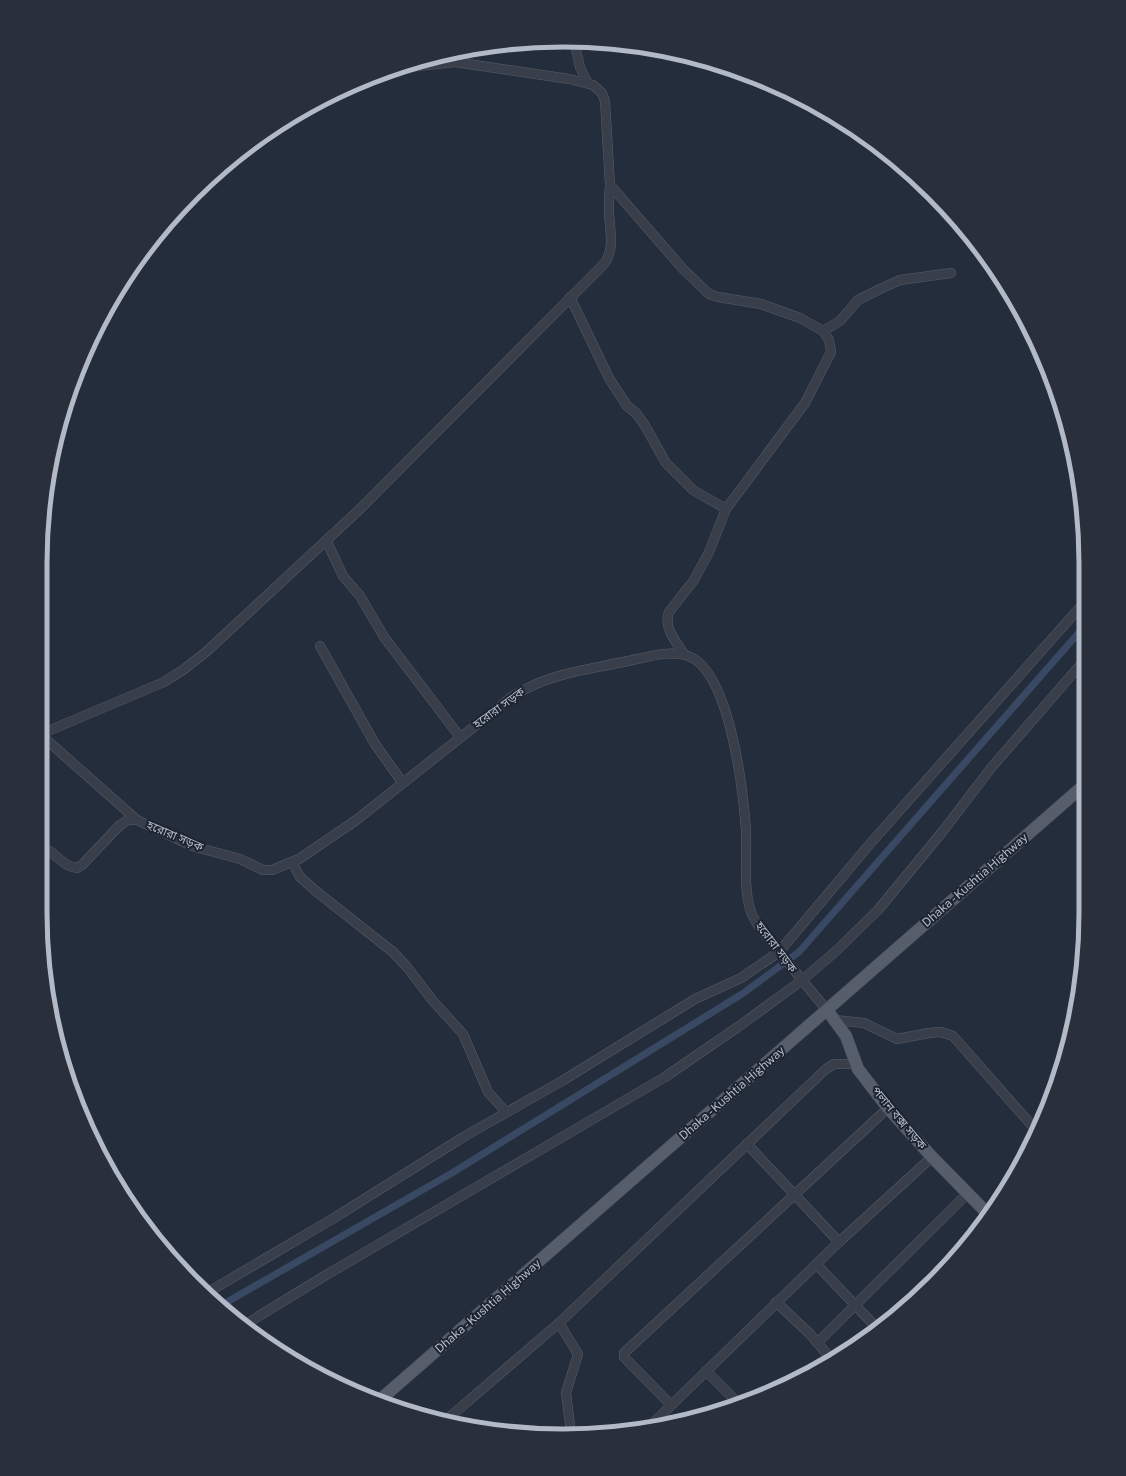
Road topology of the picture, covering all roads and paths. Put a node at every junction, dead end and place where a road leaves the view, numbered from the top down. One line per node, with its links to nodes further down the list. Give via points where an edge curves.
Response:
1 (575, 47): 3 (street)
2 (430, 65): 3 (street, via 455,62)
3 (586, 82): 4 (street, via 598,88 605,101)
4 (610, 185): 6 (street, via 611,247 608,258); 7 (street, via 683,269 709,294 761,304 800,318)
5 (951, 273): 7 (street, via 900,280 880,289 858,300 840,321)
6 (570, 297): 8 (street, via 609,378 627,406 636,412 666,463 693,490); 9 (street, via 493,377)
7 (823, 331): 8 (street, via 829,340 831,352 805,403)
8 (726, 509): 12 (street, via 709,552 694,580 667,618 668,629)
9 (326, 540): 14 (street, via 206,652 183,670 164,682); 15 (street, via 343,576 360,596 384,637)
10 (1079, 608): 22 (street, via 859,856)
11 (320, 646): 17 (street, via 375,744)
12 (684, 654): 15 (street, হরোরা সড়ক, via 650,655 548,678 513,696); 22 (street, হরোরা সড়ক, via 697,660 704,667 727,710 746,829 749,907 757,923)
13 (1079, 666): 23 (street, via 991,768 944,831 878,910)
14 (47, 731)
15 (460, 736): 17 (street, হরোরা সড়ক)
16 (47, 740): 19 (street)
17 (402, 782): 21 (street, হরোরা সড়ক, via 355,821)
18 (1079, 790): 24 (main road, Dhaka - Kushtia Highway)
19 (137, 820): 20 (street, হরোরা সড়ক, via 128,820 119,826 77,868 67,866); 21 (street, হরোরা সড়ক, via 192,846 240,859 263,870 272,870)
20 (47, 850)
21 (292, 862): 28 (street, via 300,877 312,888 407,966 433,1001 463,1034 486,1088)
22 (780, 953): 23 (street, হরোরা সড়ক); 28 (street, via 741,978 695,999 562,1081)
23 (801, 981): 24 (street, হরোরা সড়ক); 40 (street, via 665,1077)
24 (827, 1010): 25 (main road, পলান বক্স সড়ক); 46 (main road, Dhaka - Kushtia Highway)
25 (835, 1020): 26 (main road, পলান বক্স সড়ক, via 846,1036); 29 (street, via 864,1023 897,1039 941,1032 953,1036)
26 (856, 1064): 27 (main road, পলান বক্স সড়ক); 30 (street, via 830,1065)
27 (888, 1108): 31 (main road, পলান বক্স সড়ক); 33 (street)
28 (506, 1112): 37 (street)
29 (1033, 1126)
30 (747, 1144): 33 (street); 41 (street)
31 (932, 1157): 32 (main road, পলান বক্স সড়ক); 35 (street)
32 (968, 1193): 34 (main road, পলান বক্স সড়ক); 39 (street)
33 (794, 1194): 35 (street); 48 (street, via 624,1353 624,1357)
34 (984, 1210)
35 (839, 1242): 36 (street)
36 (816, 1264): 38 (street); 39 (street)
37 (212, 1291)
38 (776, 1302): 43 (street); 45 (street)
39 (855, 1304): 42 (street); 43 (street)
40 (249, 1322)
41 (559, 1323): 49 (street); 51 (street, via 578,1354 566,1393)
42 (874, 1324)
43 (817, 1343): 44 (street)
44 (828, 1356)
45 (706, 1371): 47 (street); 48 (street)
46 (384, 1397)
47 (735, 1400)
48 (671, 1405): 50 (street)
49 (450, 1416)
50 (656, 1420)
51 (570, 1429)

